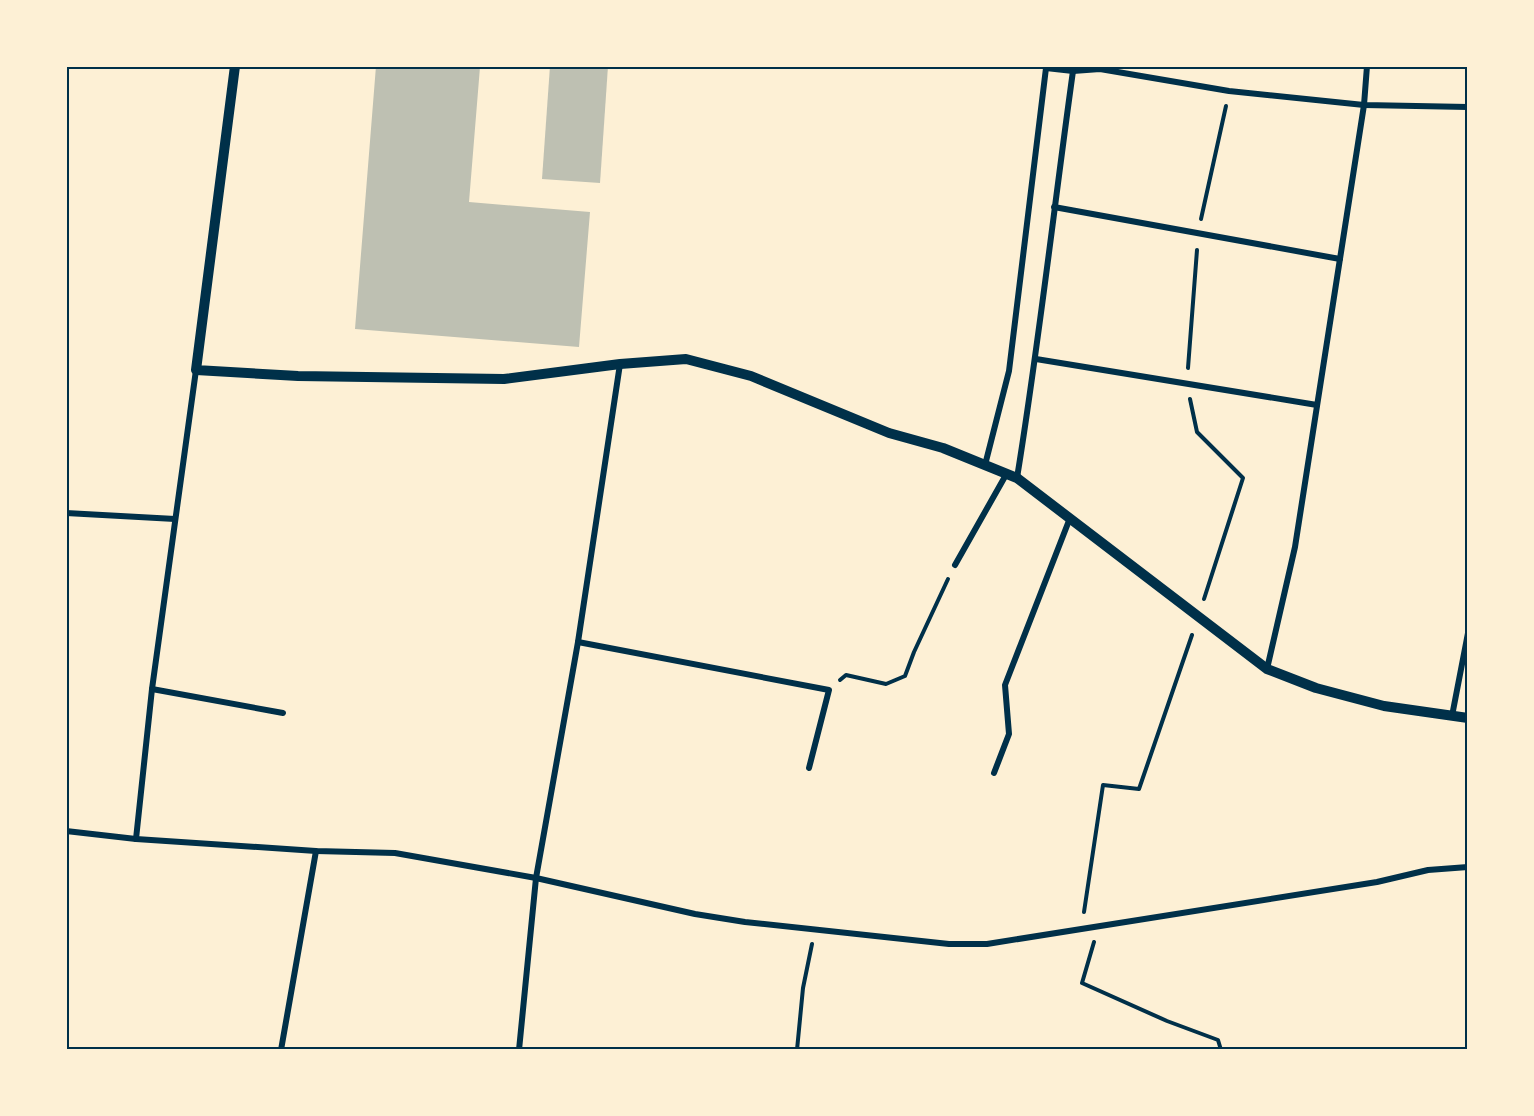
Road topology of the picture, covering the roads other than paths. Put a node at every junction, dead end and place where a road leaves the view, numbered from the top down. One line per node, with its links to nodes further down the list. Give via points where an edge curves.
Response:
1 (236, 66): 11 (street)
2 (1366, 66): 5 (street)
3 (1046, 67): 4 (street); 13 (street, via 1009,371)
4 (1073, 71): 5 (street, via 1100,69 1229,91); 7 (street)
5 (1364, 105): 6 (street); 8 (street)
6 (1468, 107)
7 (1054, 207): 8 (street); 9 (street)
8 (1340, 260): 12 (street)
9 (1036, 359): 12 (street); 14 (street)
10 (620, 364): 11 (street, via 504,379 298,376); 13 (street, via 686,359 751,376 889,433); 20 (street)
11 (196, 370): 17 (street)
12 (1317, 405): 21 (street, via 1295,547)
13 (985, 465): 14 (street)
14 (1012, 476): 16 (street); 18 (street)
15 (66, 513): 17 (street)
16 (1070, 518): 21 (street); 27 (street, via 1005,685 1009,734)
17 (175, 519): 22 (street)
18 (955, 565)
19 (1468, 633): 24 (street)
20 (578, 642): 26 (street, via 829,690); 32 (street)
21 (1267, 669): 24 (street, via 1316,688 1384,706)
22 (152, 689): 23 (street); 29 (street)
23 (284, 713)
24 (1452, 716): 25 (street)
25 (1468, 717)
26 (809, 768)
27 (993, 773)
28 (66, 831): 29 (street)
29 (136, 839): 30 (street)
30 (316, 852): 32 (street, via 395,853); 33 (street)
31 (1468, 867): 32 (street, via 1428,870 1377,882 987,944 949,944 745,922)
32 (537, 878): 34 (street)
33 (280, 1050)
34 (519, 1050)

